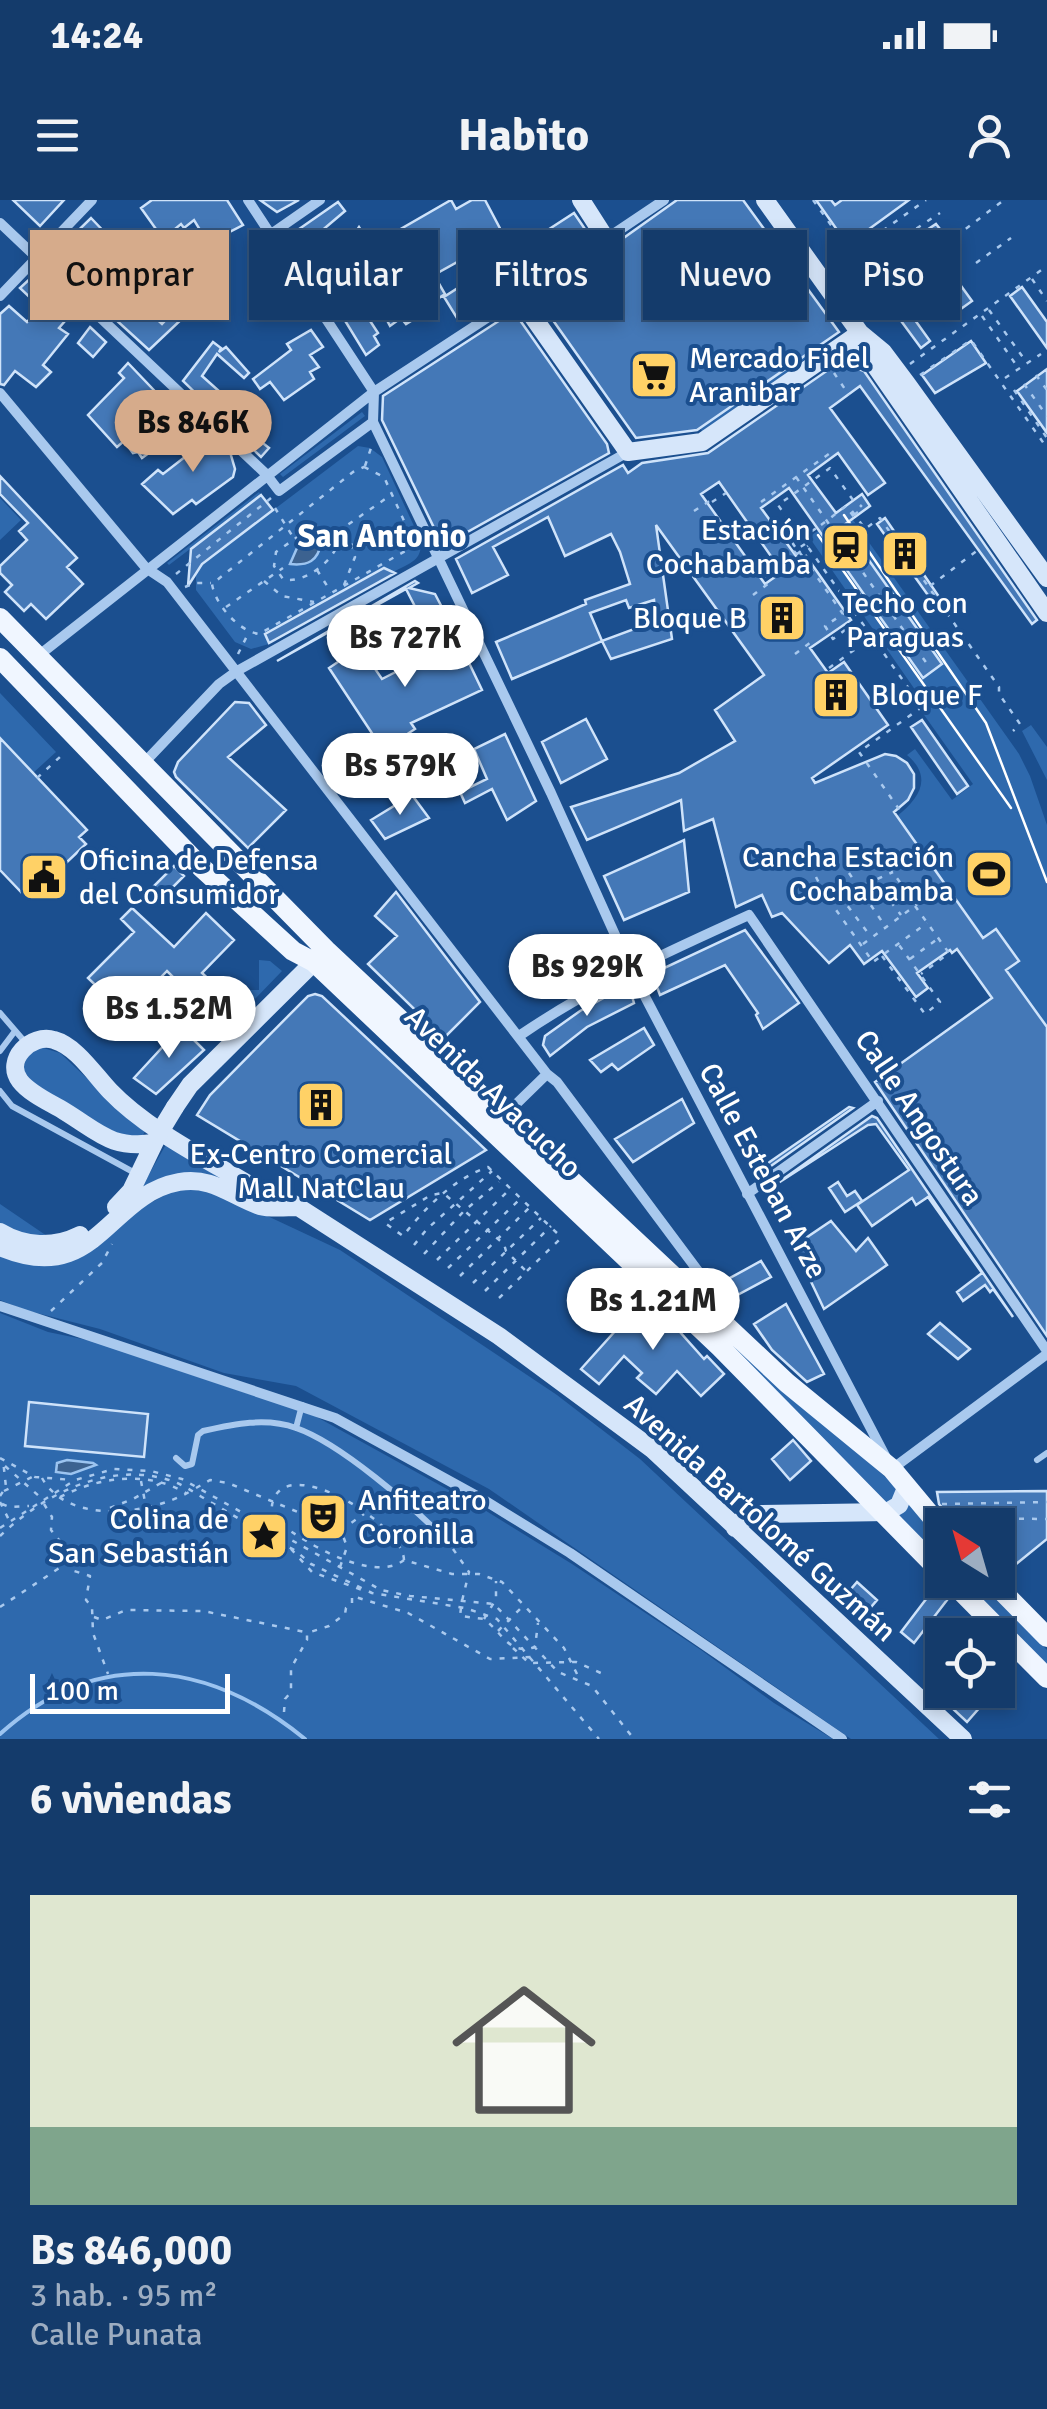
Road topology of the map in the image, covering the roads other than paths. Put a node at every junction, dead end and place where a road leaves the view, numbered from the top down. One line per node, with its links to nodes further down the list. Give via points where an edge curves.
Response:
1 (92, 200): 8 (street)
2 (248, 200): 9 (street)
3 (320, 200): 10 (street)
4 (581, 200): 11 (street)
5 (664, 200): 12 (street)
6 (764, 200): 20 (street)
7 (0, 223): 13 (street)
8 (63, 230)
9 (267, 230)
10 (276, 230)
11 (600, 230)
12 (619, 230)
13 (30, 251)
14 (30, 264): 15 (street)
15 (0, 296)
16 (103, 320): 26 (street)
17 (327, 320): 22 (street)
18 (484, 320): 22 (street)
19 (535, 320): 25 (street)
20 (854, 325): 21 (street); 29 (street, via 883,352)
21 (829, 356): 25 (street, via 702,442); 30 (street, via 846,351 872,360)
22 (374, 392): 24 (street); 26 (street)
23 (0, 393): 28 (street)
24 (373, 422): 26 (street, via 279,492); 27 (street, Calle Esteban Arze)
25 (628, 452): 27 (street)
26 (266, 474): 28 (street)
27 (440, 558): 34 (street); 37 (street, Calle Esteban Arze)
28 (146, 568): 32 (street); 34 (street, via 170,586)
29 (1047, 578)
30 (1047, 612)
31 (0, 618): 32 (main road, Avenida Ayacucho)
32 (37, 657): 35 (main road, Avenida Ayacucho)
33 (0, 658): 36 (main road, Avenida Ayacucho, via 201,867 293,951)
34 (235, 668): 35 (street); 39 (street)
35 (142, 765): 36 (main road, Avenida Ayacucho)
36 (320, 956): 45 (main road, Avenida Ayacucho); 46 (street, bridge, via 208,1066); 63 (main road, Avenida Ayacucho)
37 (630, 968): 39 (street); 44 (street, Calle Angostura, via 749,914); 48 (street, Calle Esteban Arze)
38 (1, 1016): 40 (lane)
39 (520, 1036): 42 (street)
40 (21, 1038): 41 (lane); 46 (street, via 15,1063 22,1084 122,1145); 49 (street, Avenida Bartolomé Guzmán, via 68,1046 145,1119 263,1193)
41 (0, 1051)
42 (547, 1074): 45 (street); 52 (street, via 701,1275)
43 (0, 1092): 47 (lane, via 12,1106)
44 (878, 1100): 48 (street); 54 (street, Calle Angostura)
45 (503, 1117): 52 (main road, Avenida Ayacucho)
46 (156, 1139): 47 (street)
47 (139, 1175): 50 (street, via 113,1210 76,1238 30,1244)
48 (746, 1194): 60 (street, Calle Esteban Arze)
49 (300, 1207): 51 (street, via 262,1207 209,1182 178,1182 146,1194 105,1233 60,1256); 64 (street, Avenida Bartolomé Guzmán, via 566,1385 652,1450)
50 (0, 1232)
51 (0, 1247)
52 (690, 1293): 60 (main road, Avenida Ayacucho)
53 (0, 1306): 55 (street)
54 (1047, 1352): 60 (street)
55 (302, 1404): 56 (lane); 71 (street, via 570,1552)
56 (296, 1428): 58 (lane, via 254,1421 203,1431 192,1464); 65 (lane, via 343,1455)
57 (1047, 1453): 59 (lane)
58 (176, 1458)
59 (1038, 1460)
60 (892, 1469): 61 (main road, Avenida Ayacucho)
61 (925, 1509)
62 (925, 1510): 63 (street, via 900,1505)
63 (881, 1512): 64 (street, via 758,1514); 66 (main road, Avenida Ayacucho)
64 (734, 1528): 72 (street, Avenida Bartolomé Guzmán)
65 (446, 1540)
66 (925, 1555)
67 (968, 1598): 70 (main road)
68 (1009, 1598): 69 (main road)
69 (1047, 1637)
70 (1047, 1678)
71 (842, 1739)
72 (963, 1739)

